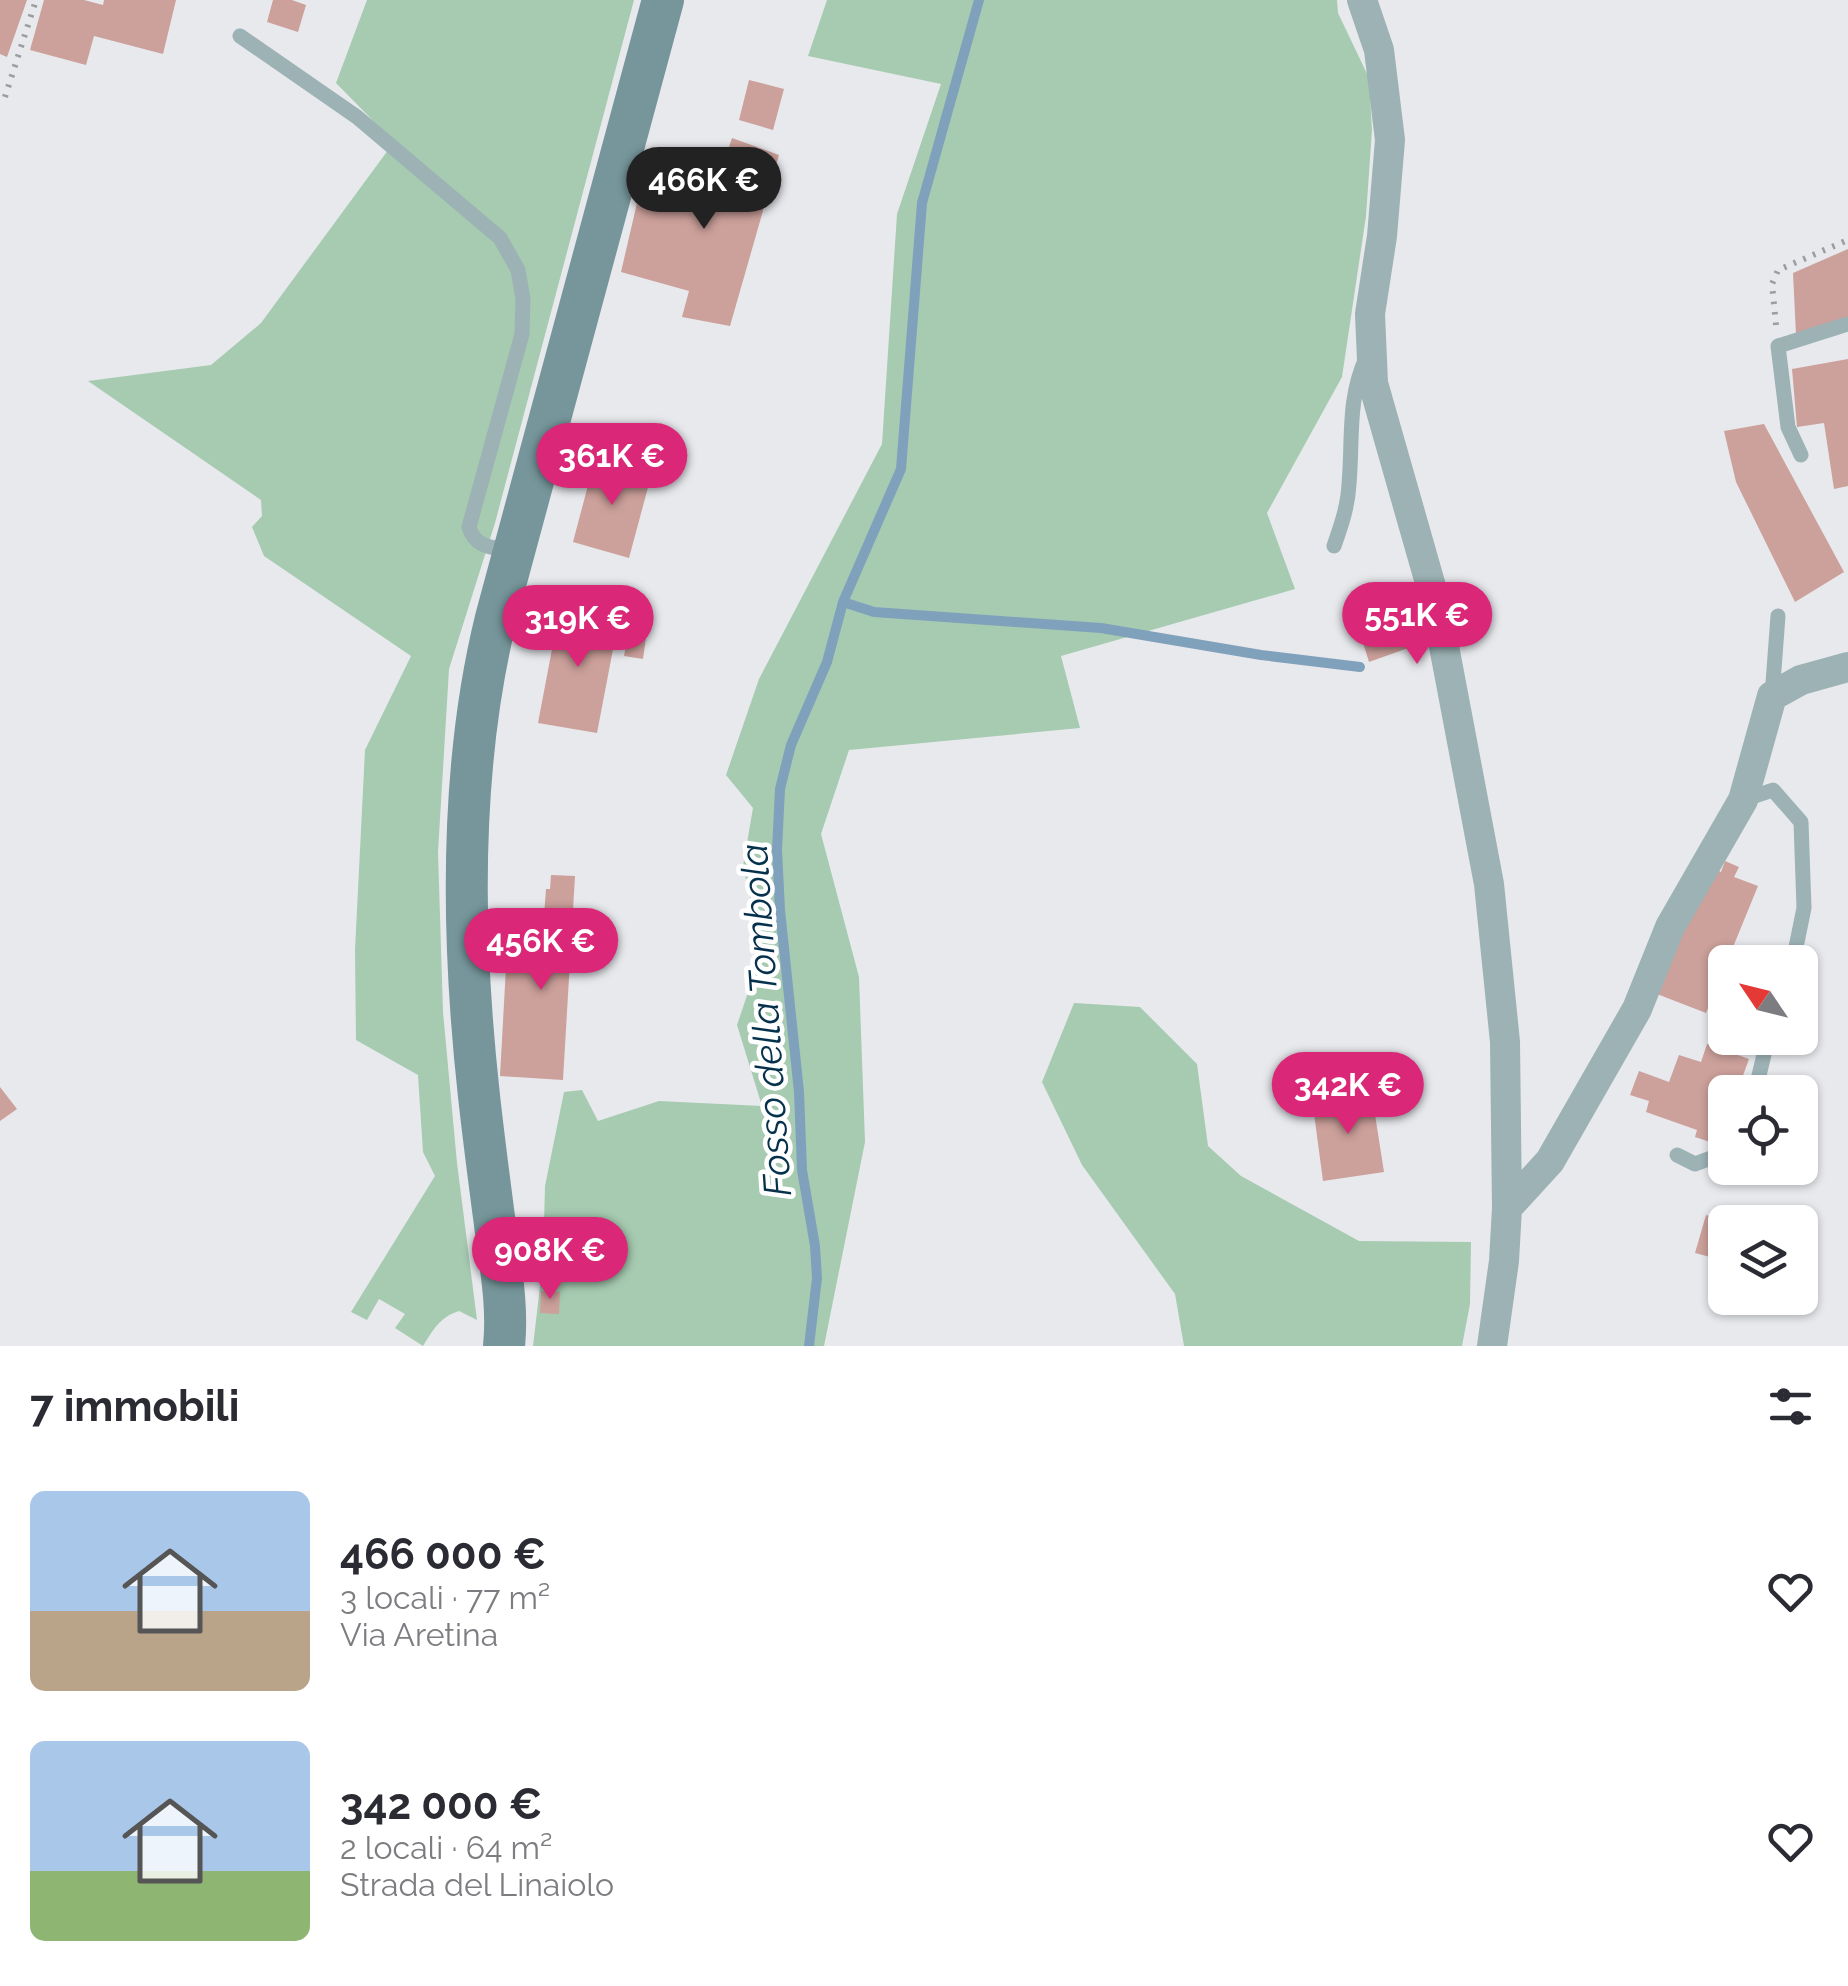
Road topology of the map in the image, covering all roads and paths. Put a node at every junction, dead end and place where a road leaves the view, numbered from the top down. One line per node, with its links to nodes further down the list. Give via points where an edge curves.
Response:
1 (36, 0): 5 (path)
2 (663, 0): 12 (main road)
3 (1362, 0): 9 (street, via 1379,50 1390,140)
4 (240, 36): 12 (lane, via 357,117 500,238 518,270 522,334 468,527 480,545)
5 (6, 97)
6 (1848, 240): 8 (path, via 1778,270 1772,284)
7 (1848, 324): 8 (lane)
8 (1778, 346): 10 (lane, via 1788,427)
9 (1369, 350): 11 (lane, via 1351,403 1349,484); 20 (street, via 1372,383 1436,604 1489,884 1505,1042)
10 (1800, 455)
11 (1334, 546)
12 (514, 551): 21 (main road, via 482,682 469,848 475,1054 505,1301)
13 (1778, 616): 15 (lane)
14 (1848, 668): 15 (street)
15 (1772, 696): 16 (street)
16 (1743, 800): 17 (lane, via 1773,790 1802,822 1804,908); 20 (street, via 1670,926 1637,1009 1560,1144)
17 (1796, 945)
18 (1677, 1155): 19 (lane, via 1694,1164)
19 (1708, 1159)
20 (1507, 1208): 22 (street)
21 (504, 1346)
22 (1492, 1346)

